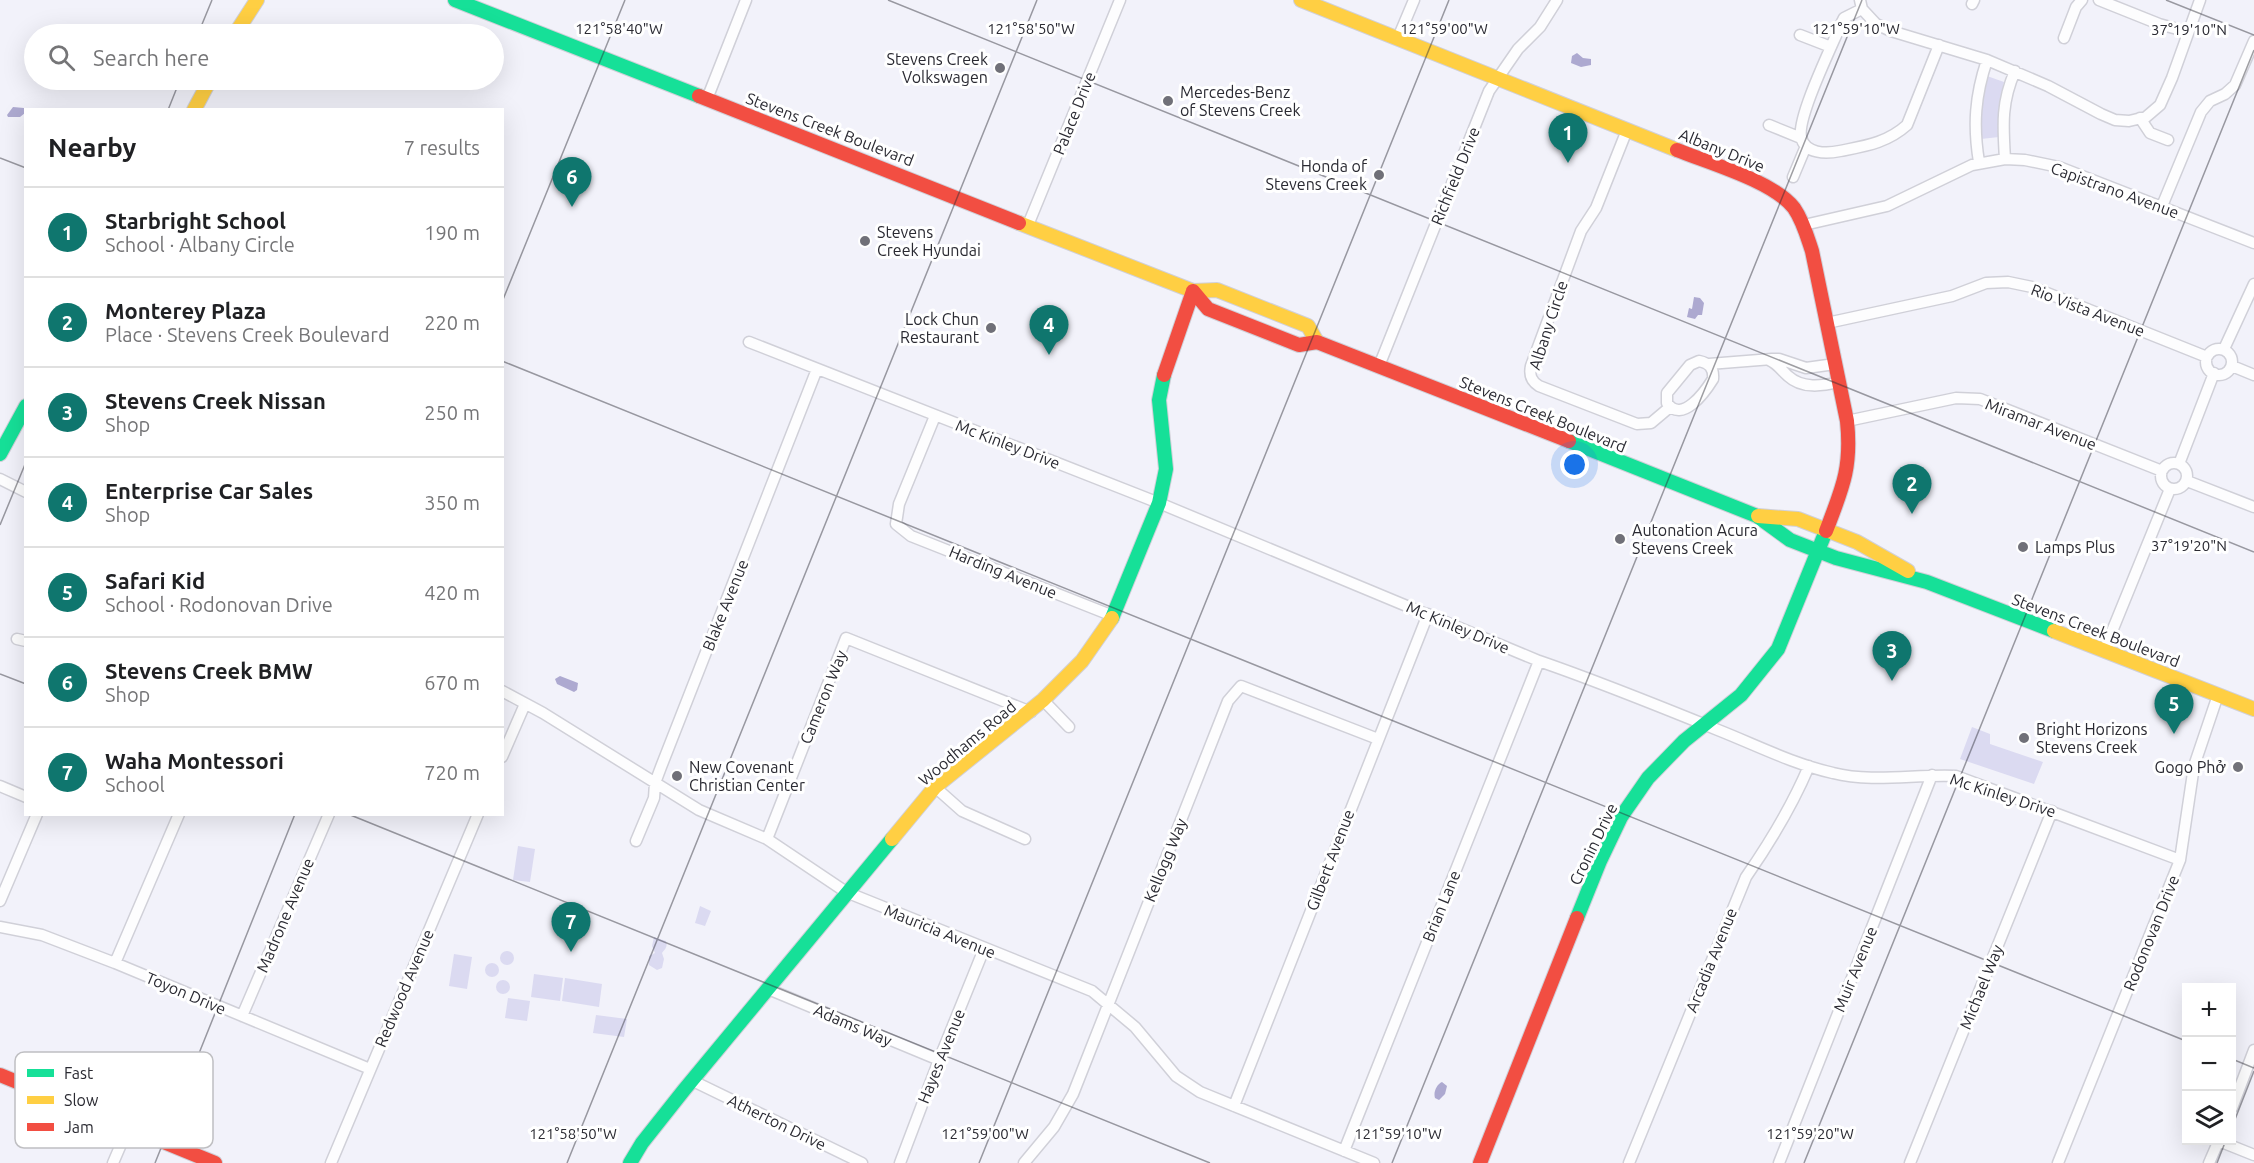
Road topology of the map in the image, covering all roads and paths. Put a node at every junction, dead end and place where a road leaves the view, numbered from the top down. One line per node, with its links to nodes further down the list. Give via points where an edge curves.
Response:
1 (257, 0): 12 (street)
2 (455, 0): 24 (street, Stevens Creek Boulevard)
3 (746, 0): 24 (street)
4 (1120, 0): 35 (street, Palace Drive)
5 (1301, 0): 15 (street, Albany Drive)
6 (1414, 0): 15 (street)
7 (1557, 0): 22 (street, Richfield Drive)
8 (2082, 0): 16 (street)
9 (2099, 0): 13 (street)
10 (2200, 0): 13 (street)
11 (1861, 4): 18 (street, via 1875,24); 19 (street, via 1844,18)
12 (241, 24)
13 (2188, 32): 26 (street, via 2160,105)
14 (1800, 35): 19 (street)
15 (1398, 38): 22 (street, Albany Drive)
16 (2064, 38)
17 (2254, 41): 34 (street, via 2235,85 2200,112)
18 (1939, 45): 20 (street); 30 (street, via 1907,125 1897,134 1880,143 1830,153 1818,153)
19 (1831, 47): 30 (street, via 1803,117)
20 (1987, 60): 21 (street); 32 (street, via 1975,107)
21 (2015, 71): 26 (street, via 2115,120); 31 (street, via 2004,102)
22 (1498, 78): 28 (street, Albany Drive); 49 (street, Richfield Drive, via 1480,112)
23 (205, 90): 25 (street)
24 (707, 99): 35 (street, Stevens Creek Boulevard)
25 (195, 108)
26 (2140, 118): 29 (street, via 2150,134)
27 (1769, 125): 30 (street)
28 (1627, 130): 36 (street, Albany Drive, via 1770,188 1796,209); 56 (street, Albany Circle, via 1596,208 1577,241 1530,374 1539,386 1638,424 1651,423)
29 (2168, 140)
30 (1803, 142): 33 (street)
31 (2005, 159): 32 (street, Capistrano Avenue); 34 (street, Capistrano Avenue, via 2059,167)
32 (1979, 162): 36 (street, Capistrano Avenue, via 1887,206)
33 (1793, 177)
34 (2162, 206): 37 (street, Capistrano Avenue)
35 (1028, 225): 39 (street, Stevens Creek Boulevard)
36 (1804, 225): 40 (street, Albany Drive)
37 (2254, 243)
38 (2254, 284): 43 (street)
39 (1193, 291): 42 (street, Stevens Creek Boulevard, via 1208,309 1299,345); 42 (street, Stevens Creek Boulevard, via 1217,290 1308,326); 67 (street, Woodhams Road, via 1164,373 1159,400 1166,469)
40 (1827, 323): 44 (street, Rio Vista Avenue, via 1952,296 1986,283 2008,282 2032,287); 48 (street, Albany Drive)
41 (749, 342): 51 (street, Mc Kinley Drive)
42 (1317, 342): 49 (street, Stevens Creek Boulevard)
43 (2224, 349): 44 (street, via 2214,350); 50 (street, via 2232,358)
44 (2207, 357): 52 (street, via 2207,366)
45 (1766, 360): 46 (street); 47 (street); 53 (street)
46 (1709, 364): 56 (street, via 1699,361 1690,365 1667,393); 56 (street, Albany Circle, via 1713,379 1689,406 1680,411)
47 (1792, 364): 48 (street, via 1806,368); 53 (street)
48 (1835, 364): 55 (street, Albany Drive)
49 (1379, 366): 69 (street, Stevens Creek Boulevard)
50 (2232, 366): 52 (street, via 2226,373); 54 (street)
51 (817, 369): 58 (street, Mc Kinley Drive); 89 (street, Blake Avenue)
52 (2214, 373): 61 (street)
53 (1787, 375): 55 (street, via 1814,386)
54 (2254, 375)
55 (1839, 382): 59 (street, Albany Drive)
56 (1670, 408)
57 (24, 410): 60 (street)
58 (935, 416): 67 (street, Mc Kinley Drive); 74 (street, Harding Avenue, via 899,504 896,524 911,536)
59 (1847, 421): 62 (street, Miramar Avenue, via 1956,398 1980,399); 70 (street, Albany Drive, via 1847,473)
60 (0, 454)
61 (2179, 464): 62 (street, via 2170,463); 64 (street, via 2187,471)
62 (2162, 471): 65 (street, via 2161,480)
63 (0, 479): 66 (street)
64 (2187, 481): 65 (street, via 2179,489); 68 (street)
65 (2170, 489): 75 (street)
66 (24, 491)
67 (1158, 503): 73 (street, Mc Kinley Drive); 74 (street, Woodhams Road)
68 (2254, 507)
69 (1757, 516): 70 (street, Stevens Creek Boulevard, via 1798,519); 71 (street, Stevens Creek Boulevard, via 1790,540)
70 (1827, 530): 71 (street, Albany Drive); 72 (street, Stevens Creek Boulevard, via 1857,542)
71 (1819, 551): 72 (street, Stevens Creek Boulevard); 83 (street, Cronin Drive, via 1778,649 1741,695)
72 (1927, 582): 75 (street, Stevens Creek Boulevard)
73 (1428, 614): 76 (street, Mc Kinley Drive); 85 (street, Gilbert Avenue)
74 (1113, 616): 79 (street, Woodhams Road, via 1082,661)
75 (2104, 651): 78 (street, Stevens Creek Boulevard)
76 (1539, 661): 83 (street, Mc Kinley Drive); 122 (street, Brian Lane)
77 (504, 692): 80 (street, Mauricia Avenue)
78 (2218, 695): 81 (street, Stevens Creek Boulevard); 101 (street, Rodonovan Drive, via 2194,766)
79 (1043, 700): 82 (street, Woodhams Road); 84 (street)
80 (525, 704): 86 (street); 89 (street, Mauricia Avenue)
81 (2254, 709)
82 (1031, 712): 91 (street, Woodhams Road); 98 (street, Cameron Way, via 846,638)
83 (1703, 724): 87 (street, Mc Kinley Drive); 132 (street, Cronin Drive, via 1648,778 1621,817)
84 (1069, 727)
85 (1378, 739): 108 (street, Kellogg Way, via 1241,686 1228,701); 117 (street, Gilbert Avenue)
86 (504, 752)
87 (1809, 766): 88 (street, Mc Kinley Drive, via 1862,778); 133 (street, Arcadia Avenue, via 1794,802 1746,877)
88 (1932, 775): 93 (street, Mc Kinley Drive, via 1956,776); 134 (street, Muir Avenue)
89 (655, 783): 98 (street, Mauricia Avenue, via 699,810); 100 (street, Blake Avenue, via 654,798)
90 (0, 786): 92 (street)
91 (935, 787): 99 (street, via 962,812); 102 (street, Woodhams Road)
92 (24, 796)
93 (2052, 811): 101 (street, Mc Kinley Drive); 135 (street, Michael Way)
94 (36, 816): 103 (street)
95 (178, 816): 106 (street)
96 (328, 816): 109 (street, Madrone Avenue)
97 (477, 816): 112 (street, Redwood Avenue)
98 (767, 839): 102 (street, Mauricia Avenue)
99 (1025, 839)
100 (636, 841)
101 (2180, 860): 136 (street, Rodonovan Drive)
102 (846, 892): 105 (street, Mauricia Avenue); 107 (street, Woodhams Road)
103 (0, 901)
104 (0, 927): 106 (street, Toyon Drive, via 42,935)
105 (984, 949): 108 (street, Mauricia Avenue, via 1092,991); 111 (street, Hayes Avenue)
106 (115, 963): 109 (street, Toyon Drive)
107 (768, 989): 111 (street, Adams Way); 115 (street, Woodhams Road)
108 (1108, 1004): 117 (street, Mauricia Avenue, via 1136,1027 1176,1076); 130 (street, Kellogg Way, via 1073,1094 1054,1127)
109 (242, 1016): 112 (street, Toyon Drive)
110 (2254, 1050): 116 (street)
111 (939, 1060): 129 (street, Hayes Avenue)
112 (370, 1069): 126 (street, Redwood Avenue)
113 (0, 1075): 114 (street)
114 (15, 1081)
115 (693, 1081): 127 (street, Woodhams Road); 128 (street, Atherton Drive)
116 (2236, 1097)
117 (1234, 1107): 122 (street, Mauricia Avenue)
118 (2217, 1145): 137 (street)
119 (2229, 1145): 123 (street)
120 (119, 1148): 124 (street)
121 (178, 1148): 125 (street)
122 (1344, 1151): 131 (street, Mauricia Avenue)
123 (2254, 1155)
124 (113, 1163)
125 (215, 1163)
126 (331, 1163)
127 (630, 1163)
128 (862, 1163)
129 (900, 1163)
130 (1024, 1163)
131 (1374, 1163)
132 (1480, 1163)
133 (1629, 1163)
134 (1779, 1163)
135 (1910, 1163)
136 (2058, 1163)
137 (2210, 1163)

